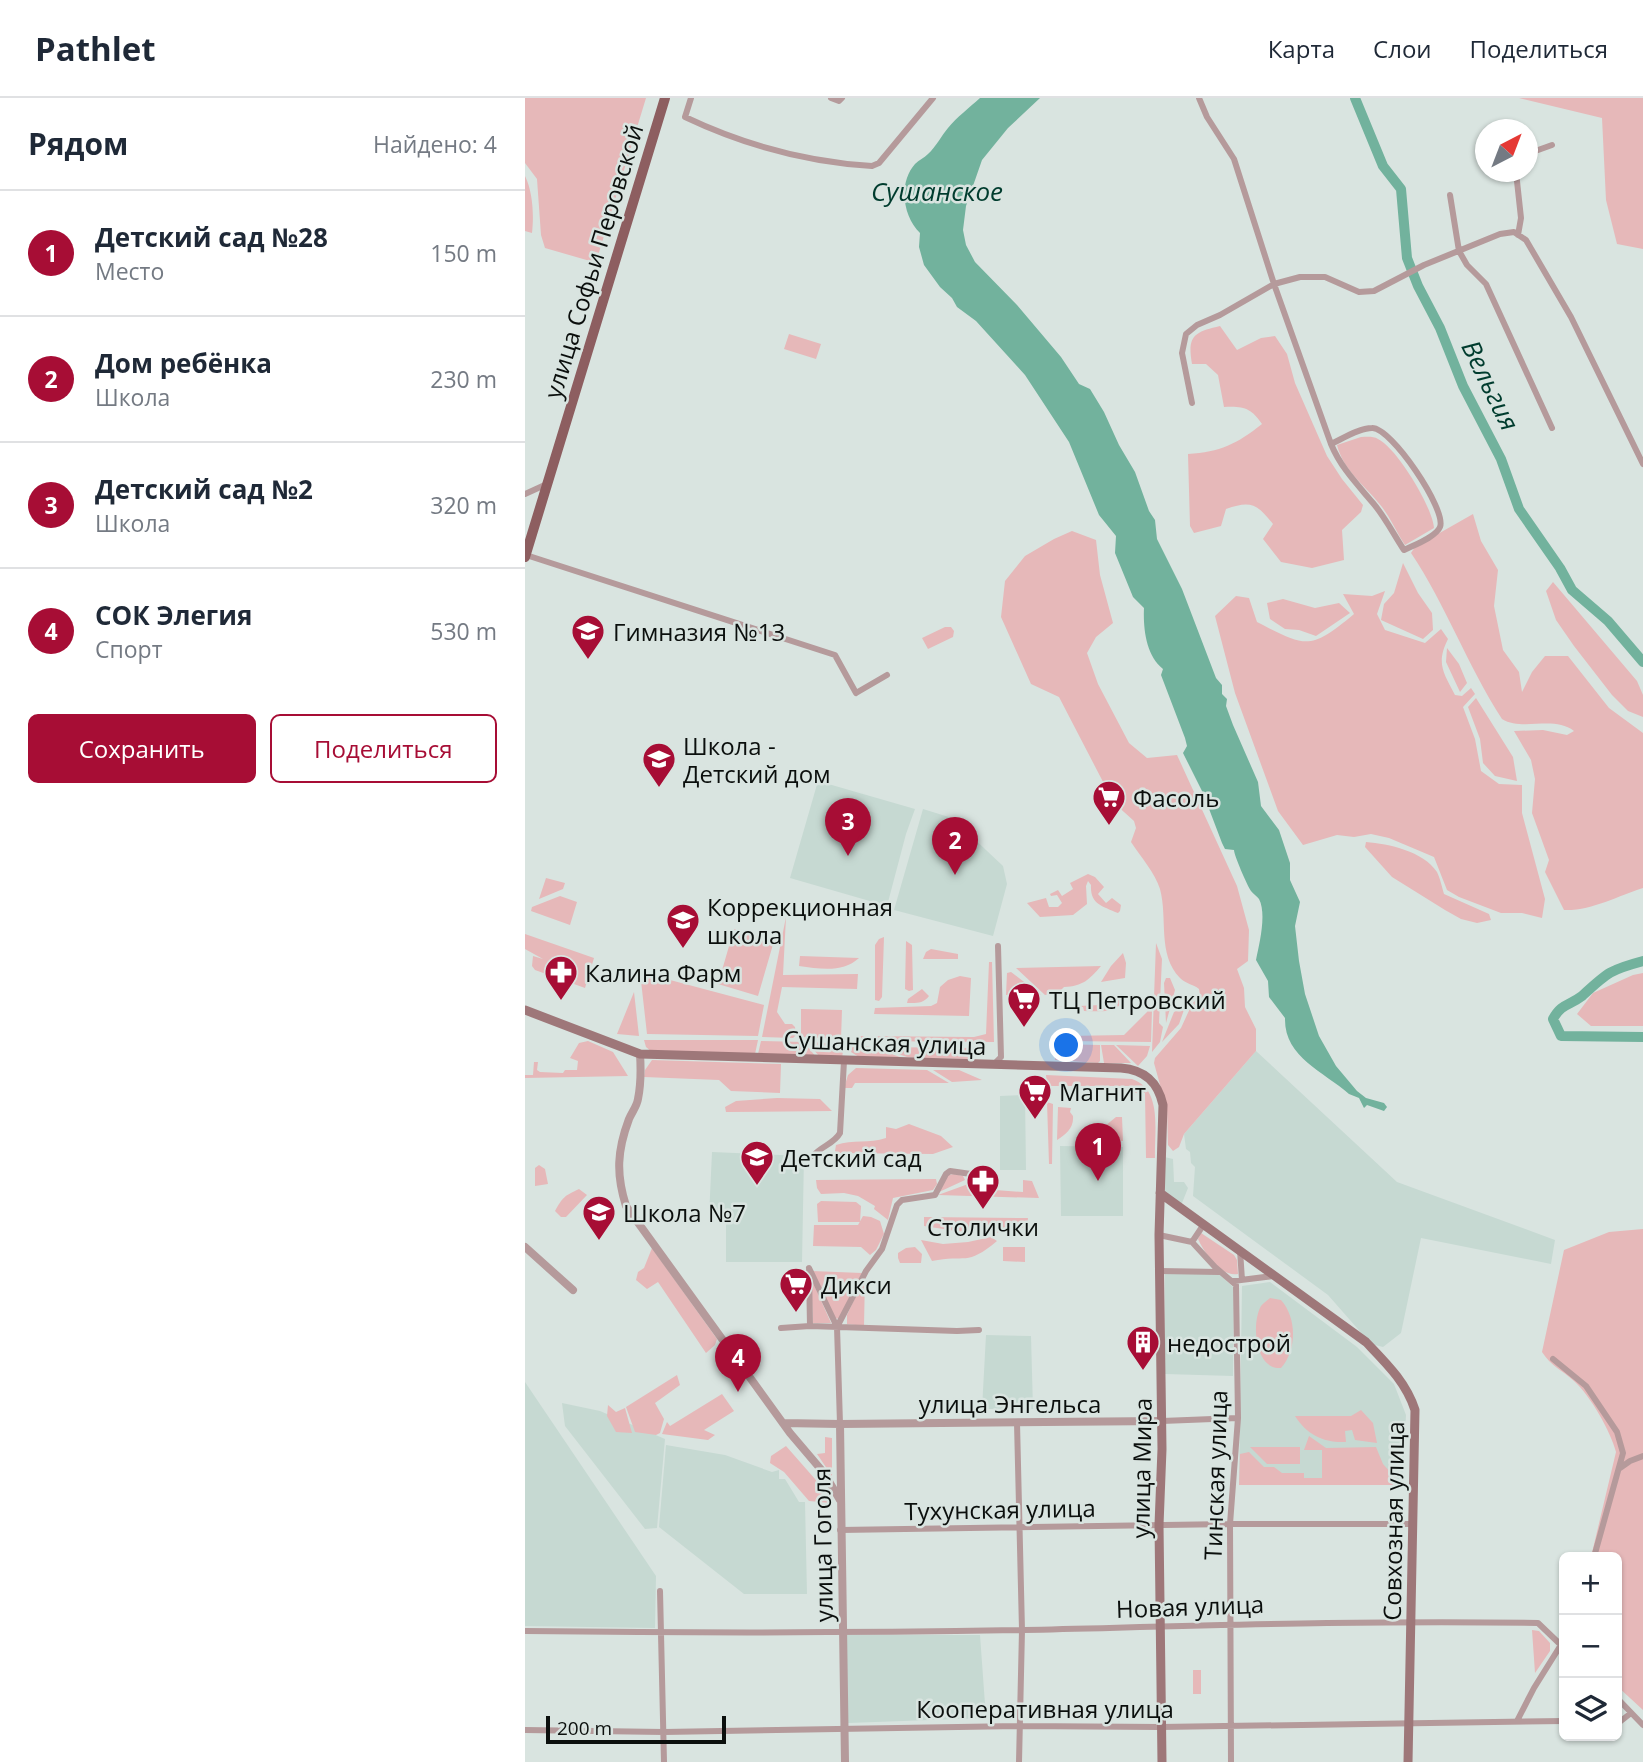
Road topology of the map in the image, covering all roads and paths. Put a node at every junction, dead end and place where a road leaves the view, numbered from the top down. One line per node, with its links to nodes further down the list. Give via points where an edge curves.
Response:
1 (665, 98): 18 (main road, улица Софьи Перовской)
2 (691, 98): 5 (street, via 685,117 722,135 811,159 872,166)
3 (831, 98): 4 (street)
4 (842, 98)
5 (933, 98)
6 (1199, 98): 13 (street, via 1234,159)
7 (1552, 145): 8 (street)
8 (1538, 150)
9 (1517, 182): 11 (street)
10 (1450, 195): 12 (street)
11 (1518, 235): 12 (street, via 1500,234); 17 (street, via 1526,240 1571,317)
12 (1459, 251): 13 (street, via 1374,291 1359,292 1325,277); 15 (street, via 1486,284)
13 (1274, 284): 14 (street, via 1187,334 1182,353); 16 (street)
14 (1192, 403)
15 (1552, 428)
16 (1331, 444): 16 (street, via 1353,482 1375,505 1405,550 1439,530 1438,508 1384,431 1372,428)
17 (1643, 464)
18 (547, 484): 19 (street); 20 (main road, улица Софьи Перовской)
19 (525, 494)
20 (525, 556): 21 (street, via 835,655 856,693)
21 (887, 675)
22 (998, 946): 26 (street, via 1001,1057)
23 (525, 1010): 24 (main road, Сушанская улица)
24 (640, 1054): 25 (main road, Сушанская улица); 49 (street, via 638,1102 619,1159 626,1206)
25 (844, 1061): 26 (main road, Сушанская улица); 27 (street, via 840,1133)
26 (993, 1065): 29 (main road, Сушанская улица, via 1121,1068 1143,1074 1156,1086 1163,1105)
27 (813, 1156)
28 (992, 1171): 43 (street, via 985,1176 950,1171 935,1195 902,1200 897,1205 882,1249)
29 (1160, 1174): 30 (main road, улица Мира)
30 (1160, 1193): 31 (main road, Совхозная улица); 32 (main road, улица Мира)
31 (1204, 1224): 33 (street); 35 (main road, Совхозная улица)
32 (1159, 1235): 33 (street); 36 (main road, улица Мира)
33 (1192, 1242): 37 (street)
34 (525, 1247): 41 (street)
35 (1240, 1249): 38 (main road, Совхозная улица); 39 (street)
36 (1160, 1271): 37 (street); 48 (main road, улица Мира)
37 (1219, 1272): 40 (street)
38 (1275, 1275): 39 (street); 58 (main road, Совхозная улица, via 1366,1342 1409,1391 1415,1410)
39 (1242, 1280): 40 (street)
40 (1233, 1281): 47 (street, Тинская улица)
41 (573, 1290)
42 (810, 1326): 43 (street); 43 (street, via 809,1268); 44 (street)
43 (837, 1327): 45 (street); 51 (street, улица Гоголя)
44 (781, 1328)
45 (979, 1330)
46 (1553, 1359): 52 (street, via 1586,1386 1618,1432)
47 (1238, 1418): 48 (street, улица Энгельса); 57 (street, Тинская улица)
48 (1162, 1421): 50 (street, улица Энгельса); 59 (main road, улица Мира)
49 (783, 1423): 51 (street, улица Энгельса); 56 (street)
50 (1017, 1423): 51 (street, улица Энгельса); 60 (street)
51 (840, 1424): 56 (street, улица Гоголя)
52 (1623, 1453): 54 (street); 55 (street)
53 (1643, 1456): 54 (street)
54 (1630, 1461): 55 (street)
55 (1620, 1468): 62 (street)
56 (840, 1500): 61 (street, улица Гоголя)
57 (1230, 1524): 58 (street, Тухунская улица); 59 (street, Тухунская улица); 65 (street, Тинская улица)
58 (1412, 1524): 64 (main road, Совхозная улица)
59 (1159, 1525): 60 (street, Тухунская улица); 66 (main road, улица Мира)
60 (1019, 1529): 61 (street, Тухунская улица); 68 (street)
61 (840, 1530): 67 (street, улица Гоголя)
62 (1595, 1552)
63 (660, 1591): 70 (street)
64 (1411, 1620): 65 (street, Новая улица); 71 (street, Новая улица, via 1538,1623); 80 (main road, Совхозная улица)
65 (1232, 1624): 66 (street, Новая улица); 83 (street, Тинская улица)
66 (1160, 1626): 68 (street, Новая улица); 84 (main road, улица Мира)
67 (843, 1630): 68 (street, Новая улица); 70 (street, Новая улица); 85 (street, улица Гоголя)
68 (1021, 1630): 82 (street)
69 (525, 1631): 70 (street, Новая улица)
70 (661, 1633): 87 (street)
71 (1559, 1640)
72 (1559, 1650): 73 (street)
73 (1555, 1657): 74 (street); 78 (street)
74 (1559, 1657)
75 (1622, 1703): 76 (street)
76 (1632, 1713): 77 (street); 81 (street)
77 (1622, 1720)
78 (1517, 1721): 79 (street, Кооперативная улица); 80 (street, Кооперативная улица)
79 (1559, 1721)
80 (1408, 1722): 83 (street, Кооперативная улица); 93 (main road, Совхозная улица)
81 (1643, 1725)
82 (1019, 1726): 84 (street, Кооперативная улица); 85 (street, Кооперативная улица); 90 (street)
83 (1232, 1726): 84 (street, Кооперативная улица); 92 (street, Тинская улица)
84 (1161, 1727): 91 (main road, улица Мира)
85 (844, 1729): 87 (street, Кооперативная улица); 89 (street, улица Гоголя)
86 (525, 1730): 87 (street, Кооперативная улица)
87 (664, 1732): 88 (street)
88 (664, 1762)
89 (845, 1762)
90 (1019, 1762)
91 (1162, 1762)
92 (1231, 1762)
93 (1408, 1762)

